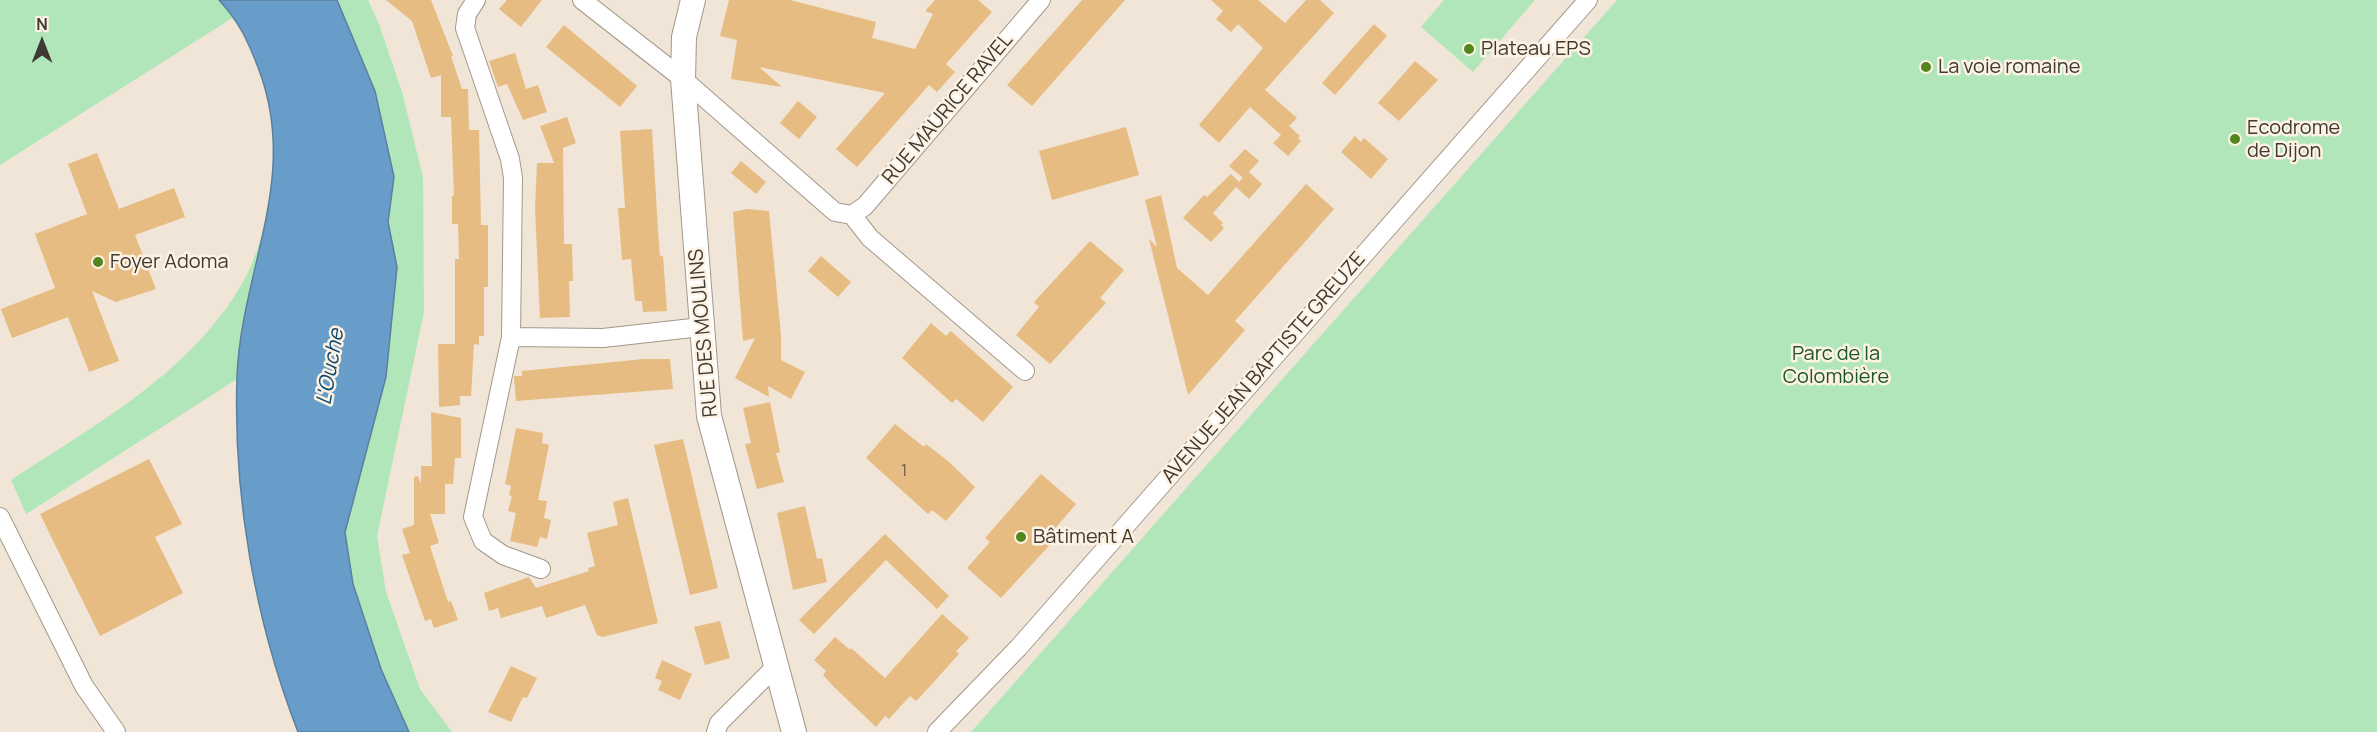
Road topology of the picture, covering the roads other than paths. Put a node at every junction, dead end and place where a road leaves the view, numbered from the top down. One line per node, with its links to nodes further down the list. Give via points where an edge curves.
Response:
1 (476, 0): 9 (street, via 467,14 465,28 513,177)
2 (582, 0): 6 (street)
3 (693, 0): 6 (street, RUE DES MOULINS, via 684,37)
4 (1041, 0): 7 (street, RUE MAURICE RAVEL, via 865,206)
5 (1587, 0): 19 (street, AVENUE JEAN BAPTISTE GREUZE, via 1027,638)
6 (683, 80): 7 (street, via 835,212); 8 (street, RUE DES MOULINS)
7 (852, 215): 10 (street, via 870,238)
8 (702, 327): 9 (street, via 603,338); 13 (street, RUE DES MOULINS, via 709,416)
9 (511, 337): 12 (street, via 473,517 483,541 503,555)
10 (1025, 371)
11 (0, 517): 15 (street, via 84,686)
12 (541, 569)
13 (776, 666): 14 (street, RUE DES MOULINS); 16 (street, via 719,723)
14 (785, 693): 17 (street, RUE DES MOULINS); 18 (street, RUE DES MOULINS)
15 (116, 732)
16 (716, 732)
17 (794, 732)
18 (813, 732)
19 (937, 732)

